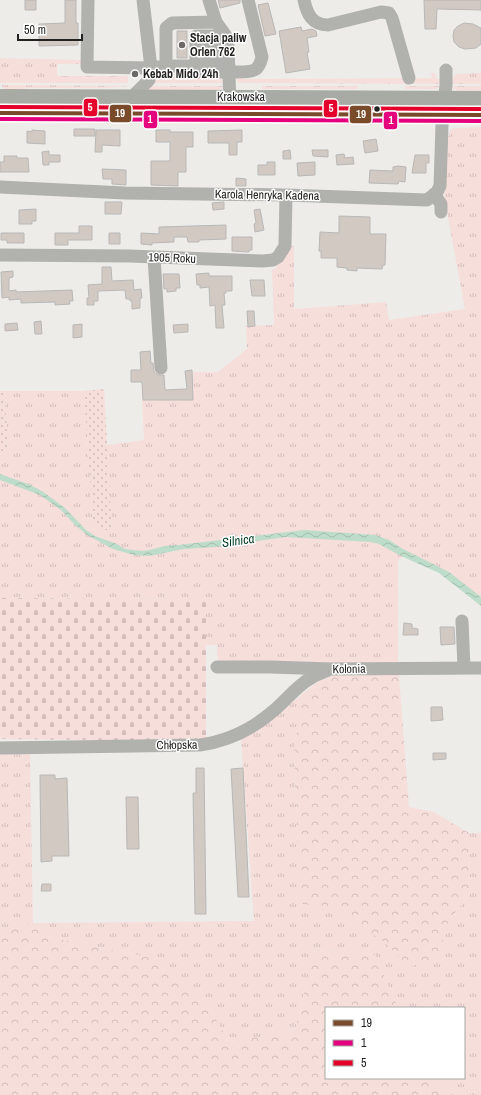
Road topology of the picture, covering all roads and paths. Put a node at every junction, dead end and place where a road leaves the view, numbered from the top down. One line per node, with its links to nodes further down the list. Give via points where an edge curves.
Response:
1 (88, 0): 10 (street, via 87,68)
2 (143, 0): 10 (street)
3 (209, 0): 6 (street)
4 (248, 0): 7 (street, via 262,57 260,63 252,71)
5 (304, 0): 12 (street, via 312,21 323,25 381,12 389,13)
6 (216, 22): 7 (street); 9 (street, via 172,23 166,28)
7 (228, 55): 8 (street); 8 (street, via 197,72); 15 (street)
8 (196, 56): 9 (street)
9 (166, 66): 10 (street)
10 (151, 68): 14 (street, via 149,80)
11 (446, 70): 16 (street)
12 (409, 78)
13 (0, 97): 14 (main road, Krakowska)
14 (132, 97): 15 (main road, Krakowska)
15 (230, 97): 16 (main road, Krakowska); 19 (street)
16 (445, 98): 17 (main road, Krakowska); 20 (street)
17 (481, 99)
18 (0, 113): 19 (main road, Krakowska)
19 (230, 114): 20 (main road, Krakowska)
20 (443, 115): 21 (main road, Krakowska); 23 (street, via 440,186)
21 (481, 115)
22 (0, 187): 24 (street, Karola Henryka Kadena, via 125,193)
23 (434, 194): 24 (street, Karola Henryka Kadena, via 427,200); 25 (street, via 441,204)
24 (286, 195): 27 (street, 1905 Roku, via 289,243 273,260)
25 (441, 212)
26 (0, 255): 27 (street, 1905 Roku)
27 (154, 257): 28 (street)
28 (161, 368)
29 (462, 621): 31 (street)
30 (217, 667): 33 (street, Kolonia)
31 (464, 668): 32 (street, Kolonia); 33 (street, Kolonia)
32 (481, 668)
33 (331, 669): 34 (street, Chłopska, via 310,678 256,725 214,743)
34 (0, 748)

